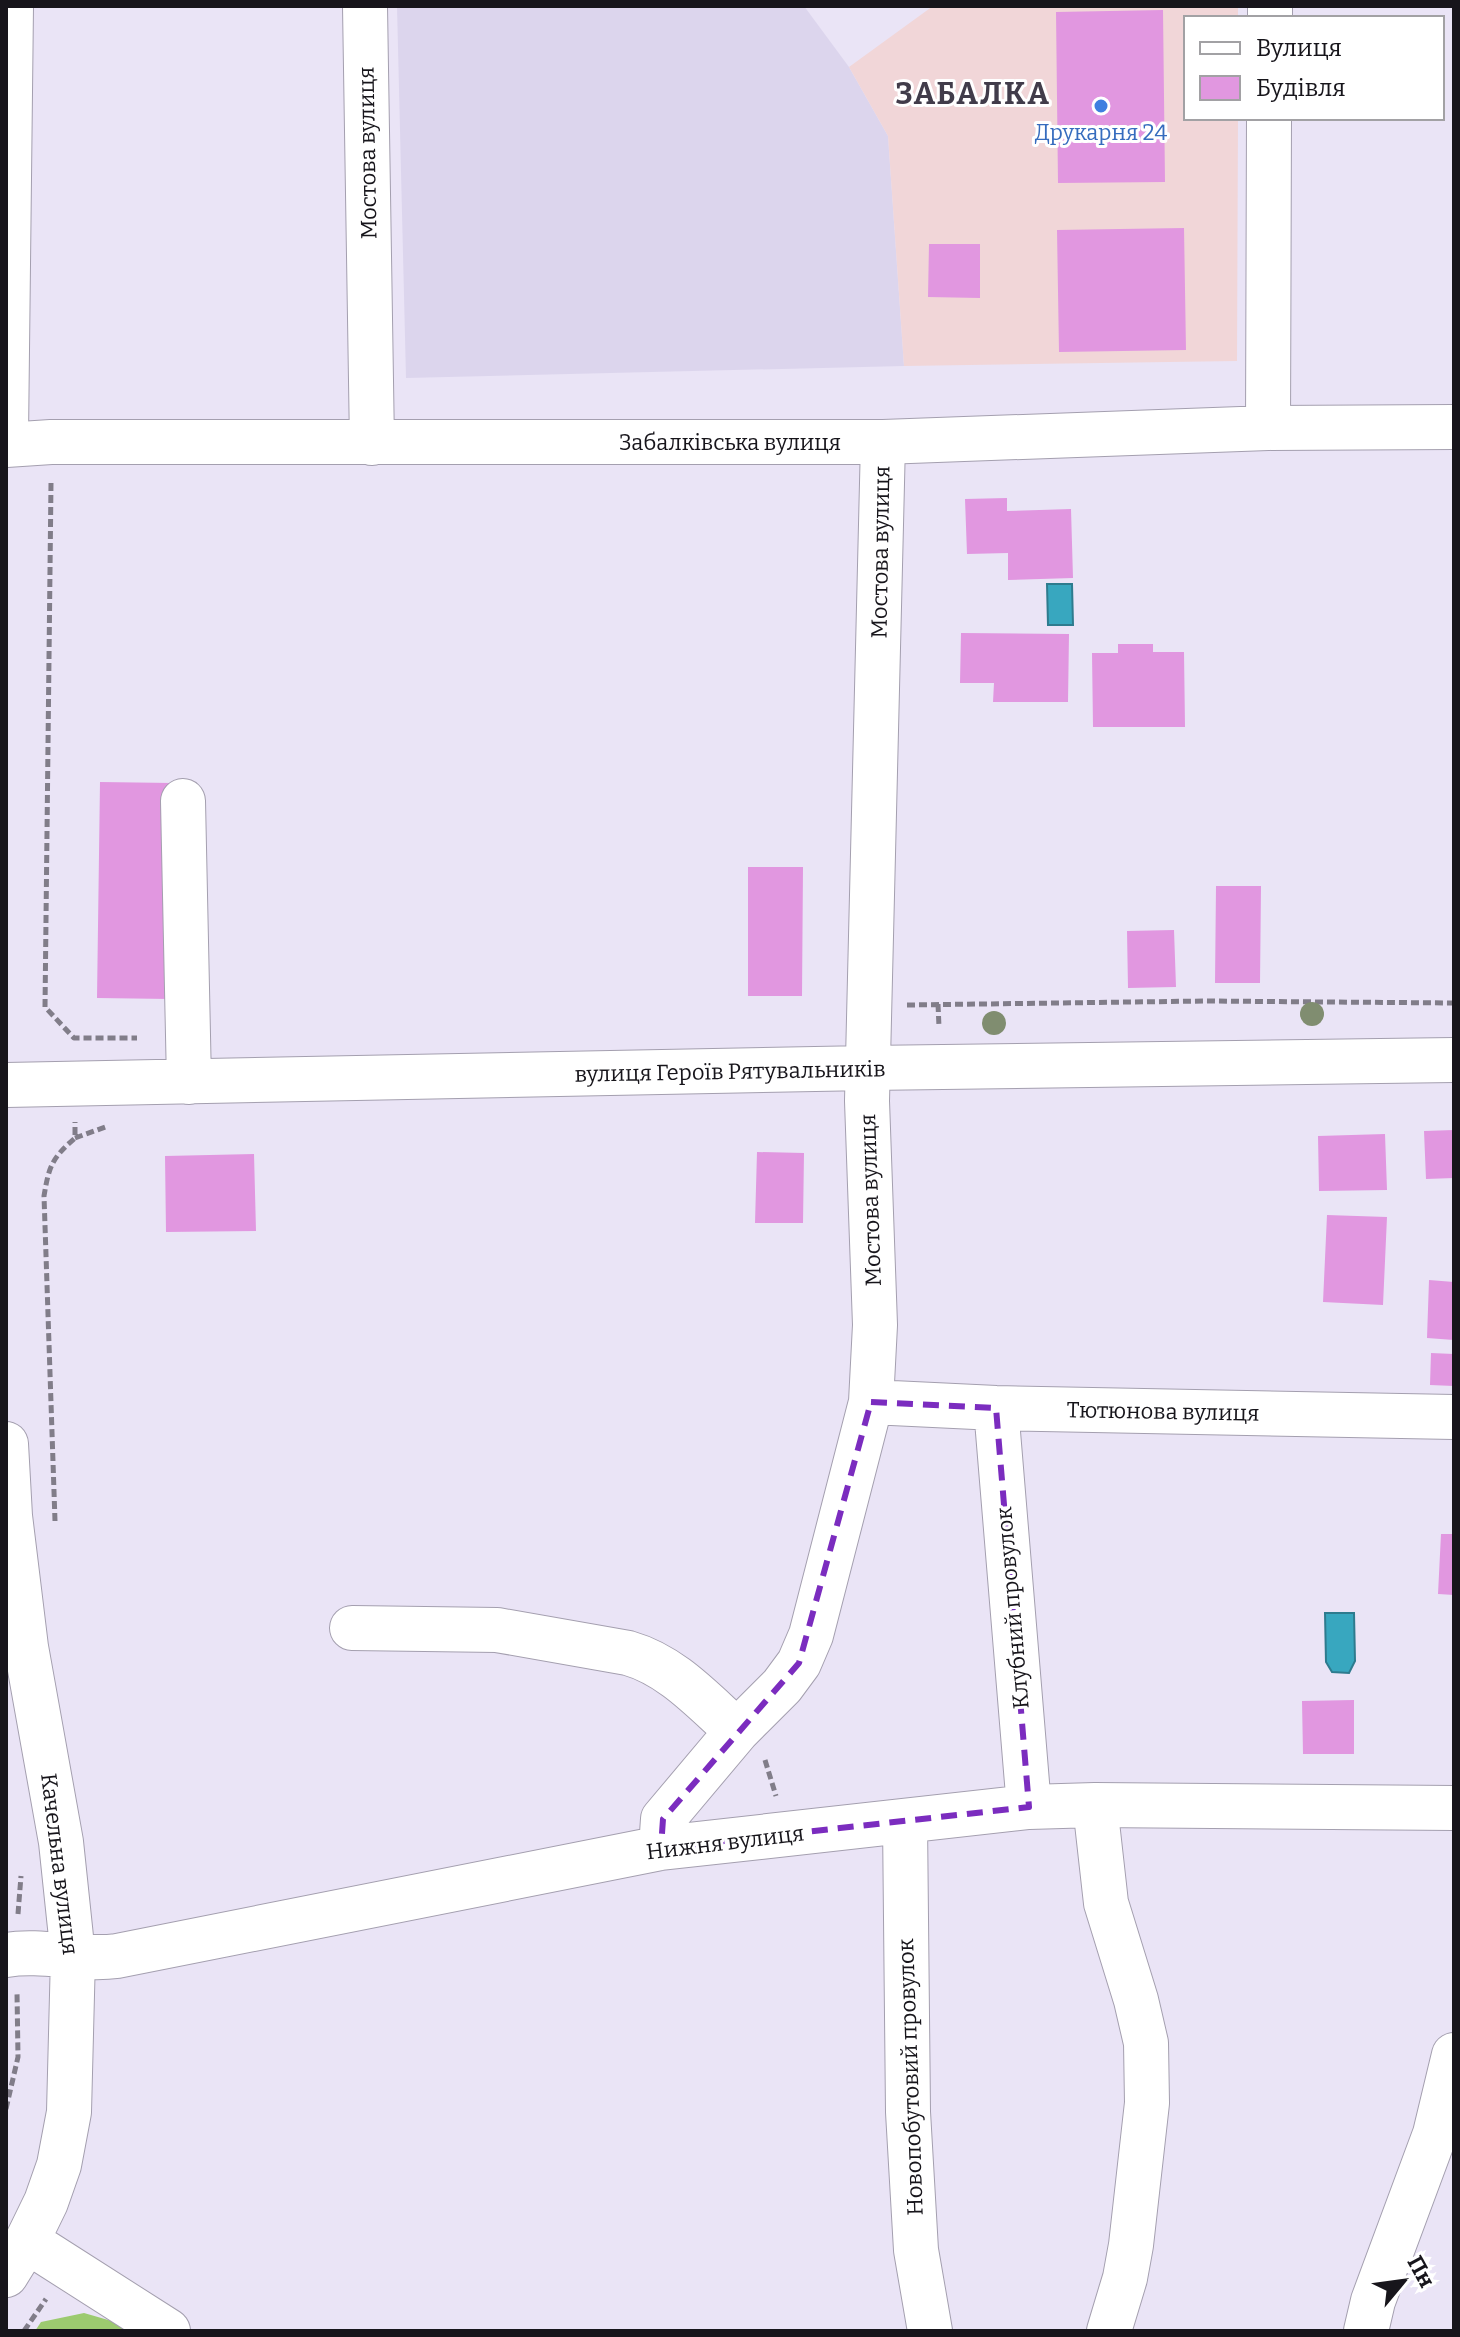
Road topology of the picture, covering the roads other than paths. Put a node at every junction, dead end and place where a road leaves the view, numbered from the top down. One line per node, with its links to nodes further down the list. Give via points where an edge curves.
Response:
1 (11, 6): 6 (street)
2 (365, 6): 8 (street, Мостова вулиця)
3 (1269, 120): 5 (street)
4 (1454, 427): 5 (street, Забалківська вулиця)
5 (1268, 428): 7 (street, Забалківська вулиця)
6 (6, 436)
7 (883, 442): 8 (street, Забалківська вулиця); 12 (street, Мостова вулиця)
8 (372, 443): 9 (street, Забалківська вулиця)
9 (6, 445)
10 (183, 801): 13 (street)
11 (1454, 1060): 12 (street, вулиця Героїв Рятувальників)
12 (868, 1068): 13 (street, вулиця Героїв Рятувальників); 15 (street, Мостова вулиця, via 875,1325)
13 (189, 1082): 14 (street, вулиця Героїв Рятувальників)
14 (6, 1085)
15 (871, 1402): 16 (street, Тютюнова вулиця); 20 (street, Мостова вулиця, via 811,1635 799,1663)
16 (996, 1408): 17 (street, Тютюнова вулиця); 22 (street, Клубний провулок)
17 (1454, 1417)
18 (6, 1444): 27 (street, Качельна вулиця, via 26,1647 61,1842)
19 (352, 1628): 20 (street, via 497,1630 628,1653 648,1659)
20 (749, 1719): 25 (street, Мостова вулиця, via 663,1819)
21 (1095, 1805): 22 (street, Нижня вулиця); 23 (street, Нижня вулиця); 33 (street, via 1106,1903 1146,2043 1147,2103 1131,2245)
22 (1029, 1807): 24 (street, Нижня вулиця)
23 (1454, 1808)
24 (905, 1821): 25 (street, Нижня вулиця); 32 (street, Новопобутовий провулок, via 908,2112 916,2250)
25 (661, 1848): 27 (street, Нижня вулиця, via 159,1949)
26 (11, 1954): 27 (street, Нижня вулиця)
27 (73, 1956): 30 (street, Качельна вулиця, via 69,2112 59,2165)
28 (1454, 2055): 29 (street)
29 (1445, 2138): 34 (street, via 1373,2301)
30 (16, 2258): 31 (street)
31 (168, 2331)
32 (930, 2331)
33 (1109, 2331)
34 (1366, 2331)

